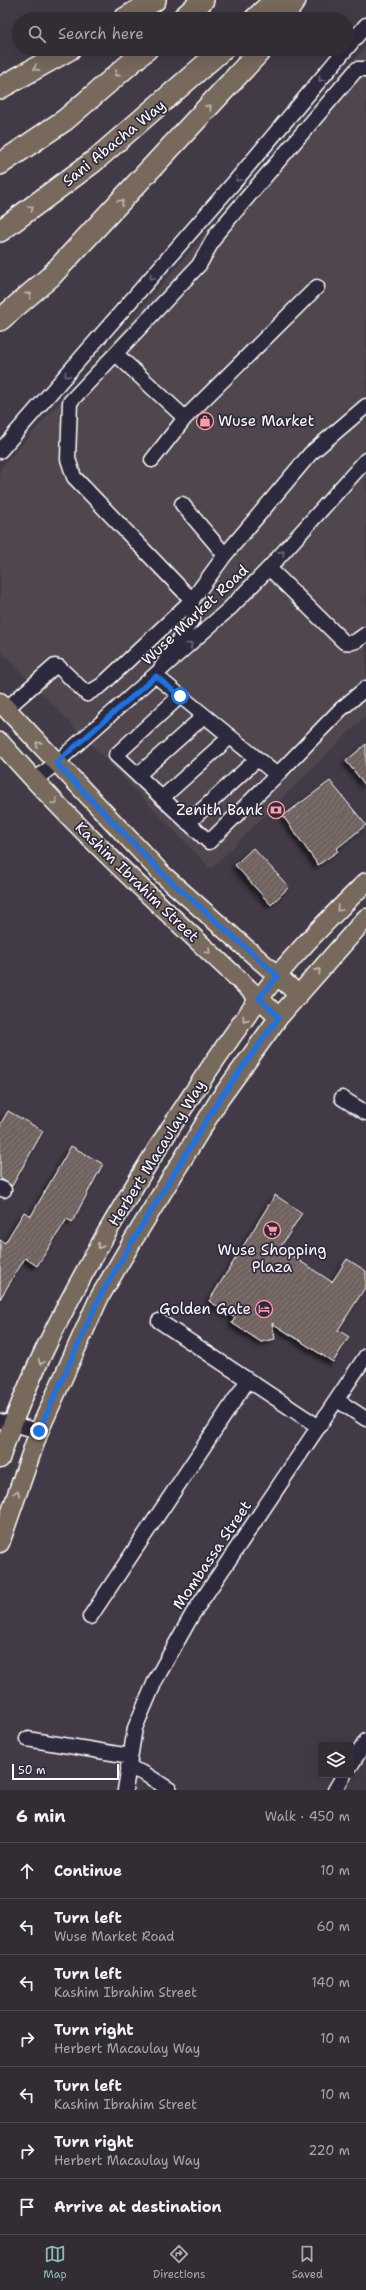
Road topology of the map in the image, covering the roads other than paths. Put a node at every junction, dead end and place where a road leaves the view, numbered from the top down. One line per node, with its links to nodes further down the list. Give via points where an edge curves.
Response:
1 (155, 0): 5 (highway)
2 (203, 0): 6 (highway)
3 (275, 0): 7 (highway)
4 (296, 0): 8 (highway)
5 (135, 12)
6 (190, 12)
7 (262, 12)
8 (287, 12)
9 (366, 25): 10 (street)
10 (354, 39)
11 (57, 56): 17 (highway, one-way to 17)
12 (139, 56): 18 (highway, one-way to 18, via 65,120)
13 (215, 56): 19 (highway, Sani Abacha Way, one-way to 13, via 93,162)
14 (255, 56): 21 (highway, one-way to 14, via 50,277)
15 (339, 56): 25 (street, one-way to 25, via 237,179)
16 (366, 69): 22 (street, via 357,69 333,94 217,233 199,265)
17 (0, 88)
18 (0, 164)
19 (0, 231)
20 (317, 287): 24 (street)
21 (0, 320)
22 (116, 354): 24 (street); 31 (street, via 70,402 68,459 74,477)
23 (366, 406): 29 (street, via 310,454)
24 (185, 418): 26 (street)
25 (0, 450)
26 (152, 460)
27 (366, 460): 30 (street, Wuse Market Road, one-way to 27)
28 (182, 504): 29 (street)
29 (225, 555): 31 (street)
30 (269, 568): 32 (street, via 344,642 357,641); 33 (street, Wuse Market Road, one-way to 30)
31 (192, 600): 33 (street, via 193,618); 36 (street, via 102,685 87,694 57,666)
32 (366, 634)
33 (156, 676): 35 (street); 41 (street, Wuse Market Road)
34 (366, 688): 43 (street, via 340,710)
35 (180, 696): 37 (street); 42 (street, via 116,755)
36 (3, 705): 41 (main road, Kashim Ibrahim Street, one-way to 36)
37 (204, 716): 38 (street); 42 (street)
38 (230, 737): 40 (street); 45 (street)
39 (0, 742): 44 (main road, Kashim Ibrahim Street)
40 (257, 759): 43 (street); 46 (street)
41 (56, 763): 44 (street, Wuse Market Road); 49 (main road, Kashim Ibrahim Street, via 164,875)
42 (138, 775): 45 (street)
43 (277, 775): 46 (street, via 209,842)
44 (34, 781): 51 (main road, Kashim Ibrahim Street, one-way to 51, via 148,894)
45 (162, 798): 46 (street)
46 (188, 823)
47 (366, 882): 49 (main road, Herbert Macaulay Way, one-way to 49)
48 (366, 918): 50 (main road, Herbert Macaulay Way, one-way to 48)
49 (278, 976): 50 (main road, Kashim Ibrahim Street); 51 (main road, Herbert Macaulay Way)
50 (298, 994): 52 (main road, Herbert Macaulay Way)
51 (259, 998): 52 (main road, Kashim Ibrahim Street); 60 (main road, Herbert Macaulay Way, one-way to 60, via 198,1086 114,1221 76,1287)
52 (279, 1017): 62 (main road, Herbert Macaulay Way, via 219,1100 99,1298)
53 (342, 1098): 54 (street)
54 (366, 1113)
55 (159, 1321): 57 (street)
56 (366, 1356): 58 (street, Mombassa Street)
57 (248, 1380): 61 (street); 65 (street)
58 (336, 1400): 59 (street); 61 (street, Mombassa Street)
59 (366, 1419)
60 (6, 1423): 62 (street); 63 (main road, Herbert Macaulay Way)
61 (318, 1427): 69 (street, Mombassa Street, via 192,1615 156,1679 135,1728)
62 (39, 1431): 64 (main road, Herbert Macaulay Way, one-way to 62)
63 (0, 1459)
64 (0, 1543)
65 (90, 1617)
66 (27, 1739): 69 (street)
67 (366, 1741): 68 (street)
68 (354, 1759)
69 (129, 1762): 71 (street, Mombassa Street); 72 (street)
70 (342, 1778): 73 (street)
71 (125, 1790)
72 (170, 1790)
73 (334, 1790)

